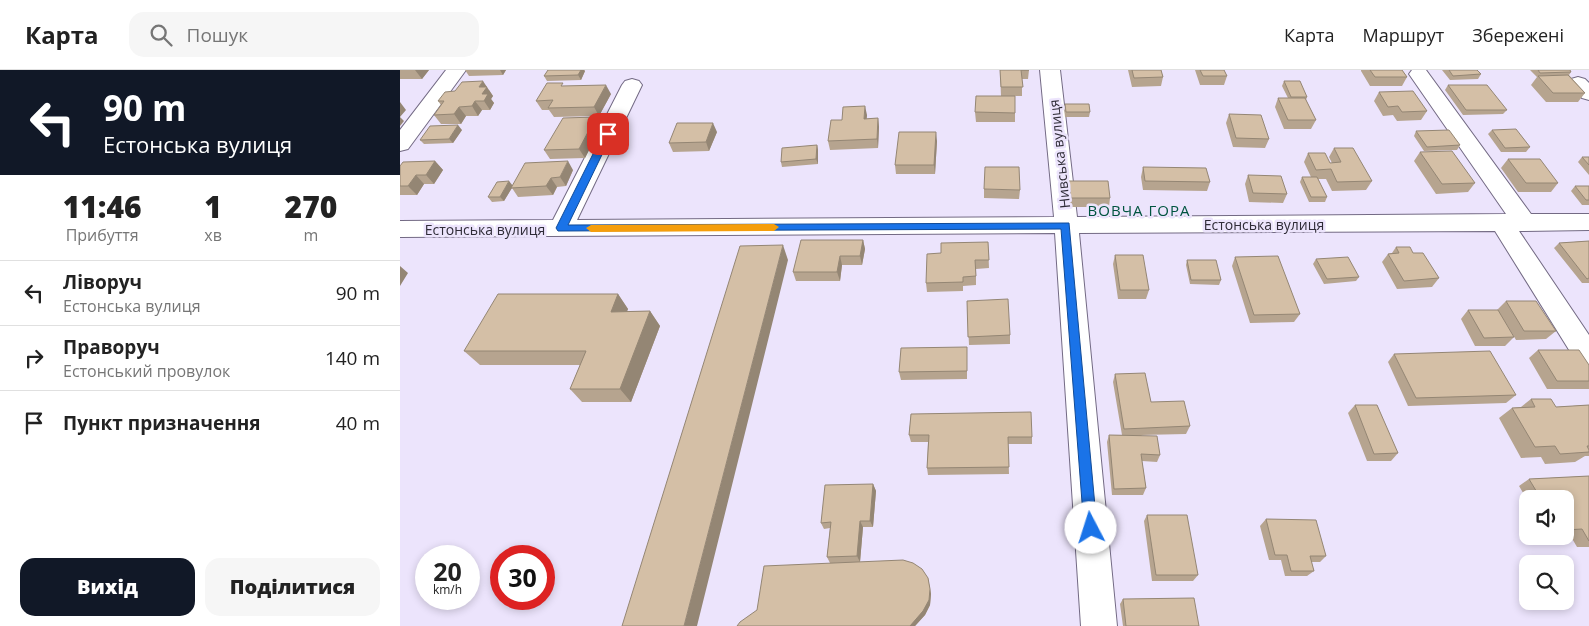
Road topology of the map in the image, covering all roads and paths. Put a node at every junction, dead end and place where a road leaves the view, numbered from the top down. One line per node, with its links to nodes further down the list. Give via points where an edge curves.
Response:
1 (456, 70): 5 (street)
2 (1050, 70): 8 (street, Нивська вулиця)
3 (1419, 74): 7 (street)
4 (632, 85): 9 (street)
5 (400, 144)
6 (1589, 222): 7 (street, Естонська вулиця)
7 (1513, 223): 8 (street, Естонська вулиця); 11 (street)
8 (1066, 225): 9 (street, Естонська вулиця); 12 (street, Нивська вулиця)
9 (561, 228): 10 (street, Естонська вулиця)
10 (400, 230)
11 (1589, 358)
12 (1099, 626)

